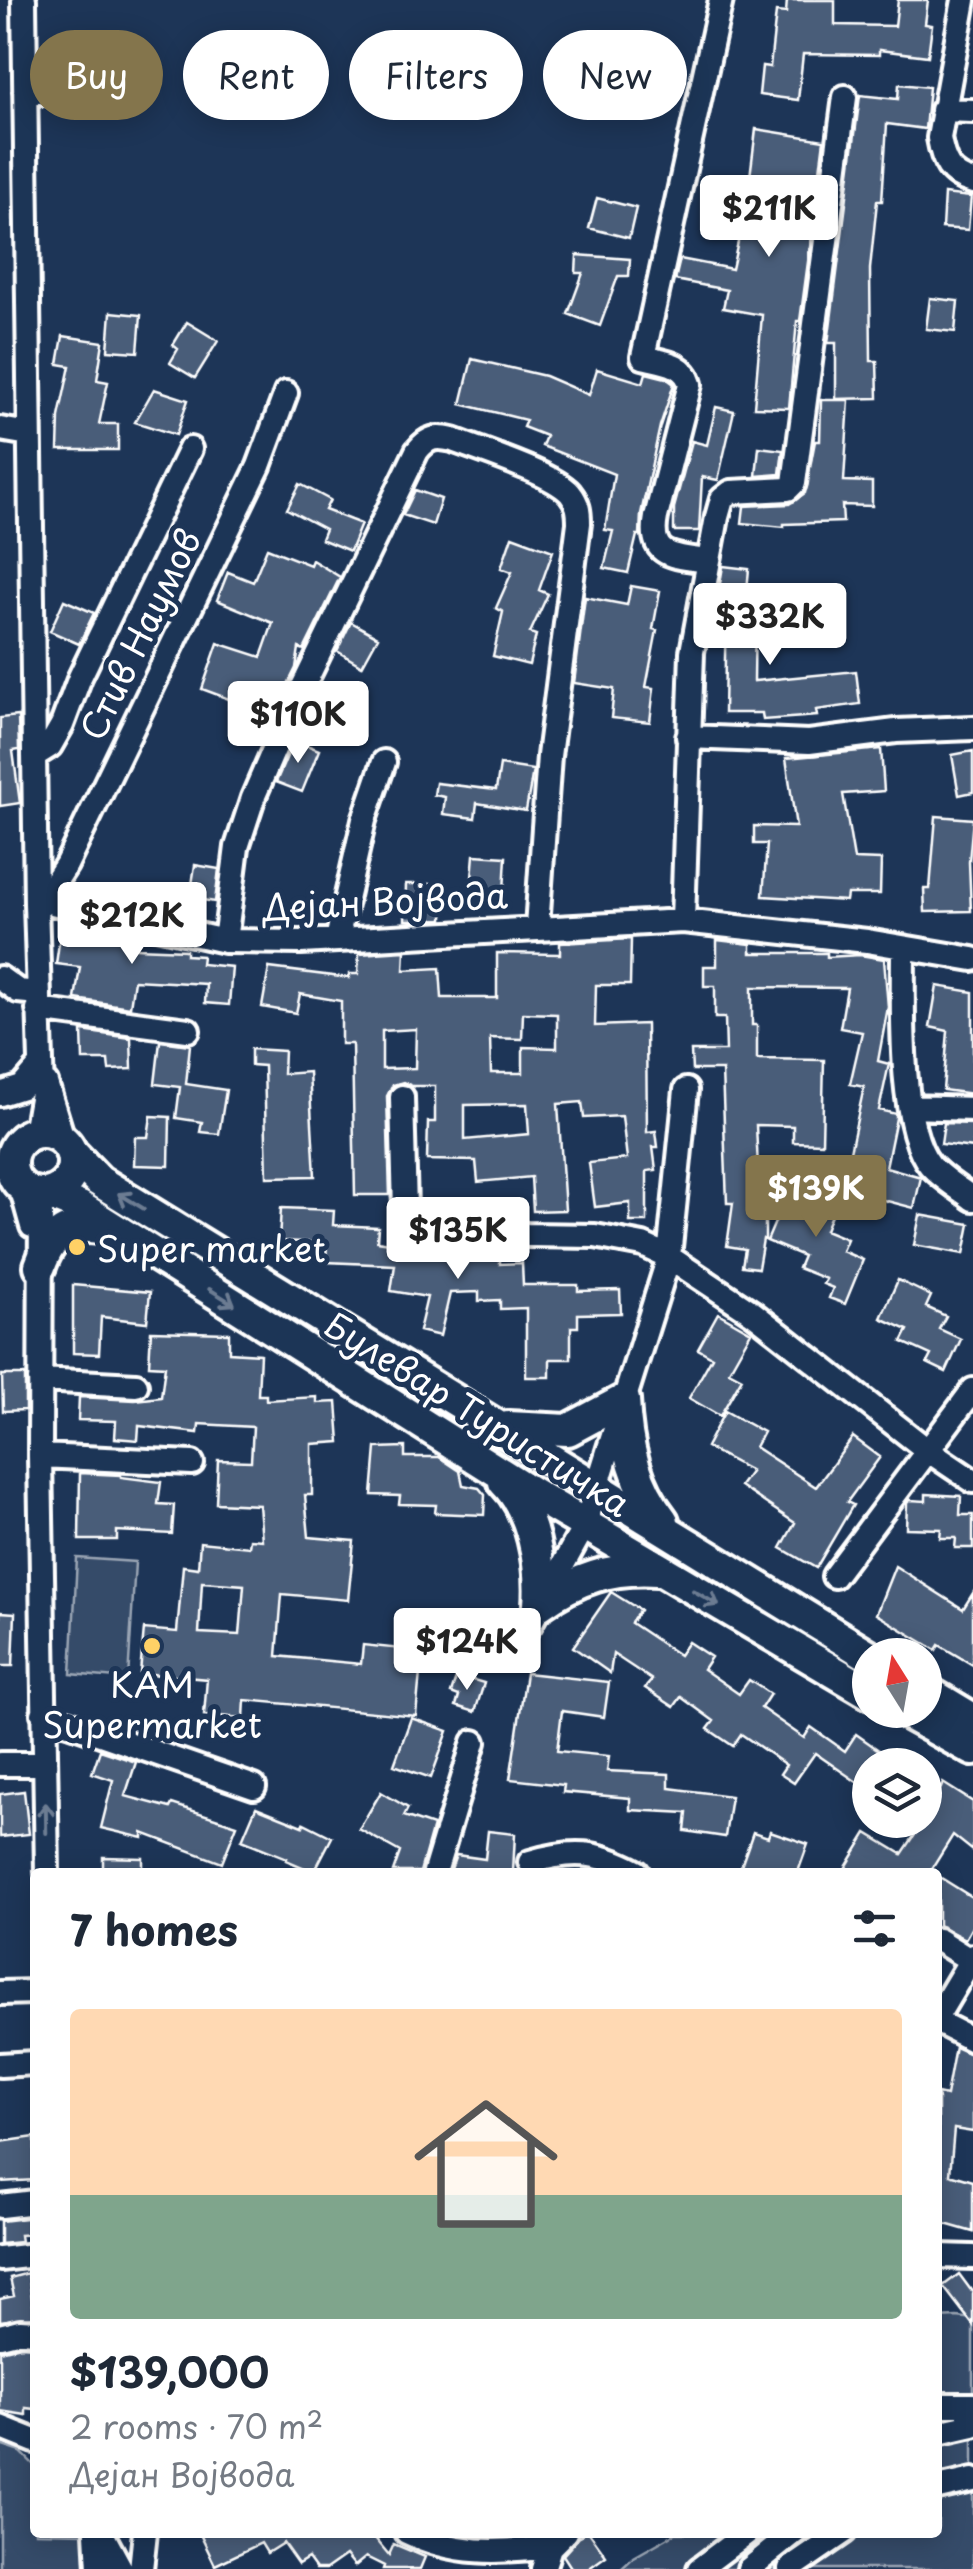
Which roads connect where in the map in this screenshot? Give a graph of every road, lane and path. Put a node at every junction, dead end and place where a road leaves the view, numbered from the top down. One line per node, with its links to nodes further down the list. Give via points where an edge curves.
1 (24, 0): 4 (street, Стив Наумов)
2 (721, 0): 14 (street, via 642,357 676,366 690,384 653,530 656,544 666,554)
3 (964, 0): 7 (street)
4 (25, 91): 5 (street); 12 (street, Стив Наумов)
5 (30, 91)
6 (845, 97): 14 (street, via 794,483 788,489 745,488 722,499)
7 (942, 110): 8 (street); 9 (street, via 943,158 952,173)
8 (973, 110)
9 (973, 182)
10 (286, 392): 19 (street, Стив Наумов, via 251,483 66,864)
11 (0, 429): 12 (street)
12 (30, 434): 17 (street, Стив Наумов)
13 (190, 448): 17 (street, via 62,725 50,746)
14 (708, 561): 16 (street, via 692,652)
15 (973, 728): 16 (street, via 809,742)
16 (688, 738): 20 (street)
17 (34, 756): 19 (street, Стив Наумов)
18 (384, 762): 22 (street)
19 (40, 902): 23 (street, Дејан Војвода); 27 (street, Стив Наумов)
20 (683, 921): 21 (street, Дејан Војвода); 24 (street, Дејан Војвода)
21 (536, 927): 22 (street, Дејан Војвода); 23 (street, via 579,506 551,480 437,436 417,451 253,798 237,848)
22 (337, 940): 23 (street, Дејан Војвода)
23 (226, 941)
24 (903, 950): 25 (street, Дејан Војвода); 33 (street)
25 (973, 959)
26 (0, 978): 27 (street)
27 (38, 1001): 28 (street); 29 (street, Стив Наумов)
28 (188, 1030)
29 (41, 1065): 31 (street, via 22,1086); 36 (street, Стив Наумов); 37 (street)
30 (686, 1090): 41 (street)
31 (0, 1094)
32 (402, 1097): 41 (street, via 405,1210 412,1220 423,1226 595,1236)
33 (910, 1107): 34 (street); 39 (street, via 930,1165)
34 (973, 1109)
35 (0, 1123): 36 (main road)
36 (32, 1134): 37 (main road, via 55,1135); 38 (main road, via 14,1150)
37 (68, 1147): 38 (main road, via 70,1176 59,1191); 47 (main road, Булевар Туристичка, one-way to 37, via 99,1181)
38 (24, 1181): 40 (main road, Булевар Туристичка); 42 (street)
39 (973, 1200)
40 (120, 1232): 42 (main road, via 82,1226 65,1231); 50 (main road, Булевар Туристичка, one-way to 50)
41 (669, 1257): 46 (street); 48 (street, via 754,1313)
42 (40, 1266): 43 (street)
43 (40, 1380): 44 (street); 49 (street)
44 (136, 1385)
45 (973, 1390): 48 (street)
46 (624, 1400): 47 (main road, via 568,1430); 53 (street); 55 (main road, via 634,1472)
47 (500, 1426): 53 (main road, Булевар Туристичка)
48 (927, 1450): 52 (street); 57 (street)
49 (40, 1456): 51 (street); 62 (street)
50 (481, 1460): 54 (main road, Булевар Туристичка); 58 (main road, via 526,1515 540,1586)
51 (192, 1463)
52 (973, 1480)
53 (598, 1488): 54 (street); 55 (main road, Булевар Туристичка)
54 (585, 1525): 56 (main road, Булевар Туристичка); 58 (street)
55 (674, 1536): 59 (main road, Булевар Туристичка)
56 (659, 1570): 58 (main road, via 598,1574 563,1588); 60 (main road, Булевар Туристичка, one-way to 60)
57 (834, 1576)
58 (534, 1616)
59 (852, 1645)
60 (852, 1683)
61 (942, 1700): 63 (main road)
62 (44, 1714): 68 (street); 69 (street)
63 (973, 1719)
64 (933, 1728): 66 (main road)
65 (474, 1742): 72 (street)
66 (973, 1750)
67 (0, 1764): 68 (street)
68 (44, 1764): 71 (street, one-way to 68)
69 (254, 1787)
70 (530, 1862): 73 (street, via 560,1853 599,1855)
71 (48, 1868)
72 (436, 1868)
73 (628, 1868)
74 (942, 1942): 75 (street)
75 (971, 1958): 78 (street)
76 (30, 1992): 77 (street)
77 (0, 1994)
78 (942, 2012)
79 (942, 2021): 80 (street)
80 (973, 2040)
81 (30, 2063): 82 (street)
82 (0, 2065)
83 (30, 2203): 84 (street)
84 (0, 2206)
85 (30, 2256): 88 (street)
86 (942, 2256): 87 (street)
87 (973, 2257)
88 (0, 2259)
89 (30, 2332): 90 (street)
90 (0, 2336)
91 (942, 2405): 92 (street)
92 (973, 2405)
93 (973, 2425): 95 (street)
94 (0, 2427): 96 (street)
95 (942, 2433)
96 (30, 2438)
97 (973, 2480): 98 (street)
98 (942, 2487)
99 (99, 2538): 107 (street)
100 (103, 2538): 108 (street)
101 (145, 2538): 109 (street)
102 (421, 2538): 106 (street, via 482,2553)
103 (740, 2538): 110 (street)
104 (788, 2538): 111 (street)
105 (835, 2538): 112 (street)
106 (553, 2549)
107 (98, 2569)
108 (121, 2569)
109 (141, 2569)
110 (699, 2569)
111 (749, 2569)
112 (790, 2569)

